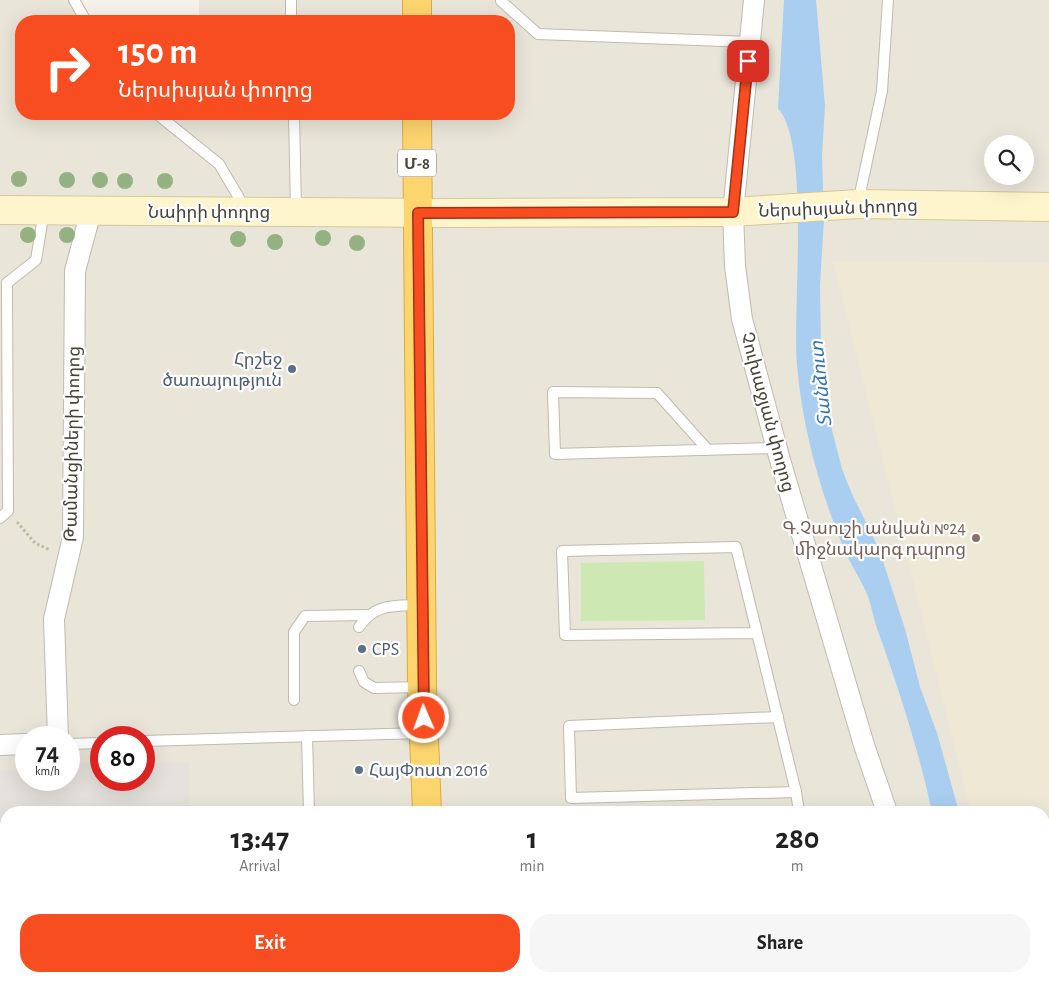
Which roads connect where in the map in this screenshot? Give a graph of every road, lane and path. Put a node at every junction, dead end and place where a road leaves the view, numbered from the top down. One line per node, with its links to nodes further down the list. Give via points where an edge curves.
1 (74, 0): 7 (lane)
2 (291, 0): 8 (lane)
3 (417, 0): 9 (highway)
4 (754, 0): 10 (street, Չուխաջյան փողոց)
5 (888, 0): 14 (lane, via 882,91)
6 (501, 1): 10 (lane, via 538,34)
7 (83, 15)
8 (291, 15)
9 (417, 15)
10 (750, 42): 21 (street, Չուխաջյան փողոց)
11 (164, 120): 19 (lane, via 219,164)
12 (294, 120): 20 (lane)
13 (417, 120): 22 (highway, Մ-8)
14 (858, 204): 15 (main road, Ներսիսյան փողոց); 21 (main road, Ներսիսյան փողոց)
15 (1049, 207)
16 (0, 210): 17 (main road, Նաիրի փողոց)
17 (44, 210): 18 (main road, Նաիրի փողոց); 23 (lane, via 36,260)
18 (91, 211): 19 (main road, Նաիրի փողոց); 27 (street, Թամանցիների փողոց, via 75,271 73,537)
19 (247, 212): 20 (main road, Նաիրի փողոց)
20 (296, 212): 22 (main road, Նաիրի փողոց)
21 (733, 212): 22 (main road, Ներսիսյան փողոց); 24 (street, Չուխաջյան փողոց, via 735,266 742,319)
22 (418, 213): 28 (highway, Մ-8)
23 (3, 281): 26 (lane)
24 (777, 448): 25 (lane); 46 (street, Չուխաջյան փողոց)
25 (708, 450): 25 (lane, via 555,454 553,392 656,393)
26 (4, 515): 27 (path, via 35,543)
27 (69, 558): 36 (street, Թամանցիների փողոց, via 54,619)
28 (422, 605): 29 (lane, via 384,607); 33 (highway, Մ-8)
29 (367, 615): 30 (lane); 34 (lane, via 305,616 294,632)
30 (359, 627)
31 (757, 633): 31 (lane, via 736,547 562,551 565,635); 35 (lane)
32 (359, 670): 33 (lane, via 364,682 374,688)
33 (422, 687): 37 (highway, Մ-8)
34 (294, 700)
35 (778, 717): 42 (lane); 42 (lane, via 569,726 571,798)
36 (58, 726)
37 (424, 733): 38 (lane); 44 (highway, Մ-8)
38 (307, 736): 39 (lane); 43 (lane)
39 (155, 741)
40 (15, 744): 41 (street)
41 (0, 745)
42 (796, 792): 45 (lane)
43 (308, 806)
44 (427, 806)
45 (798, 806)
46 (885, 806)

